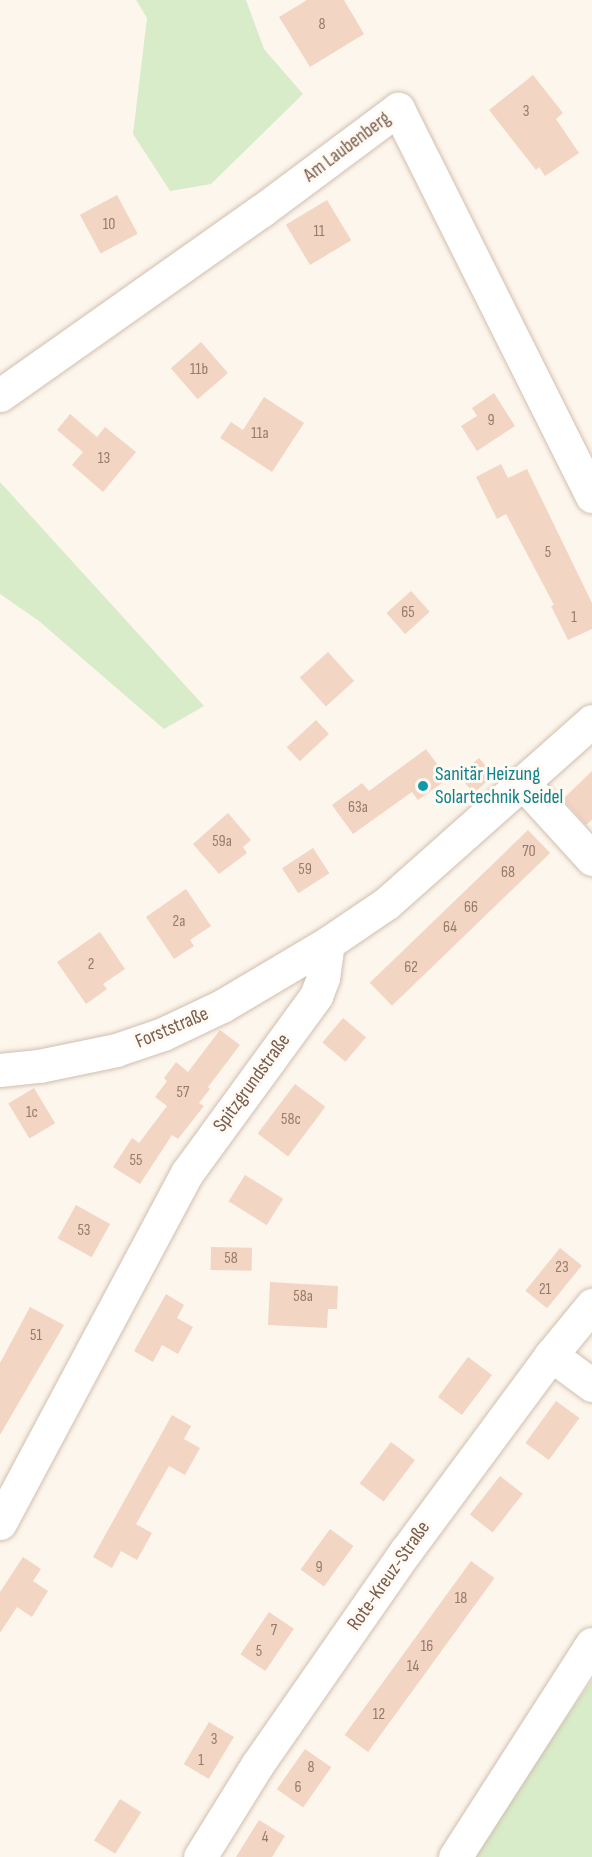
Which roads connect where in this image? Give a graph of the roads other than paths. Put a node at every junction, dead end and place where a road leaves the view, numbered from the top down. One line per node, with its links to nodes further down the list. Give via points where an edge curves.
1 (0, 394): 2 (street, Am Laubenberg, via 261,211 398,109)
2 (592, 496)
3 (592, 721): 4 (street)
4 (522, 782): 5 (street); 6 (street, via 387,903)
5 (592, 858)
6 (328, 943): 7 (street, Forststraße, via 205,1015 143,1042 65,1062); 11 (street, Spitzgrundstraße, via 316,996 187,1173)
7 (0, 1070)
8 (592, 1305): 9 (street, Rote-Kreuz-Straße)
9 (551, 1355): 10 (street); 13 (street, Rote-Kreuz-Straße, via 399,1561 257,1765)
10 (592, 1385)
11 (0, 1523)
12 (592, 1644): 14 (street)
13 (200, 1857)
14 (455, 1857)

